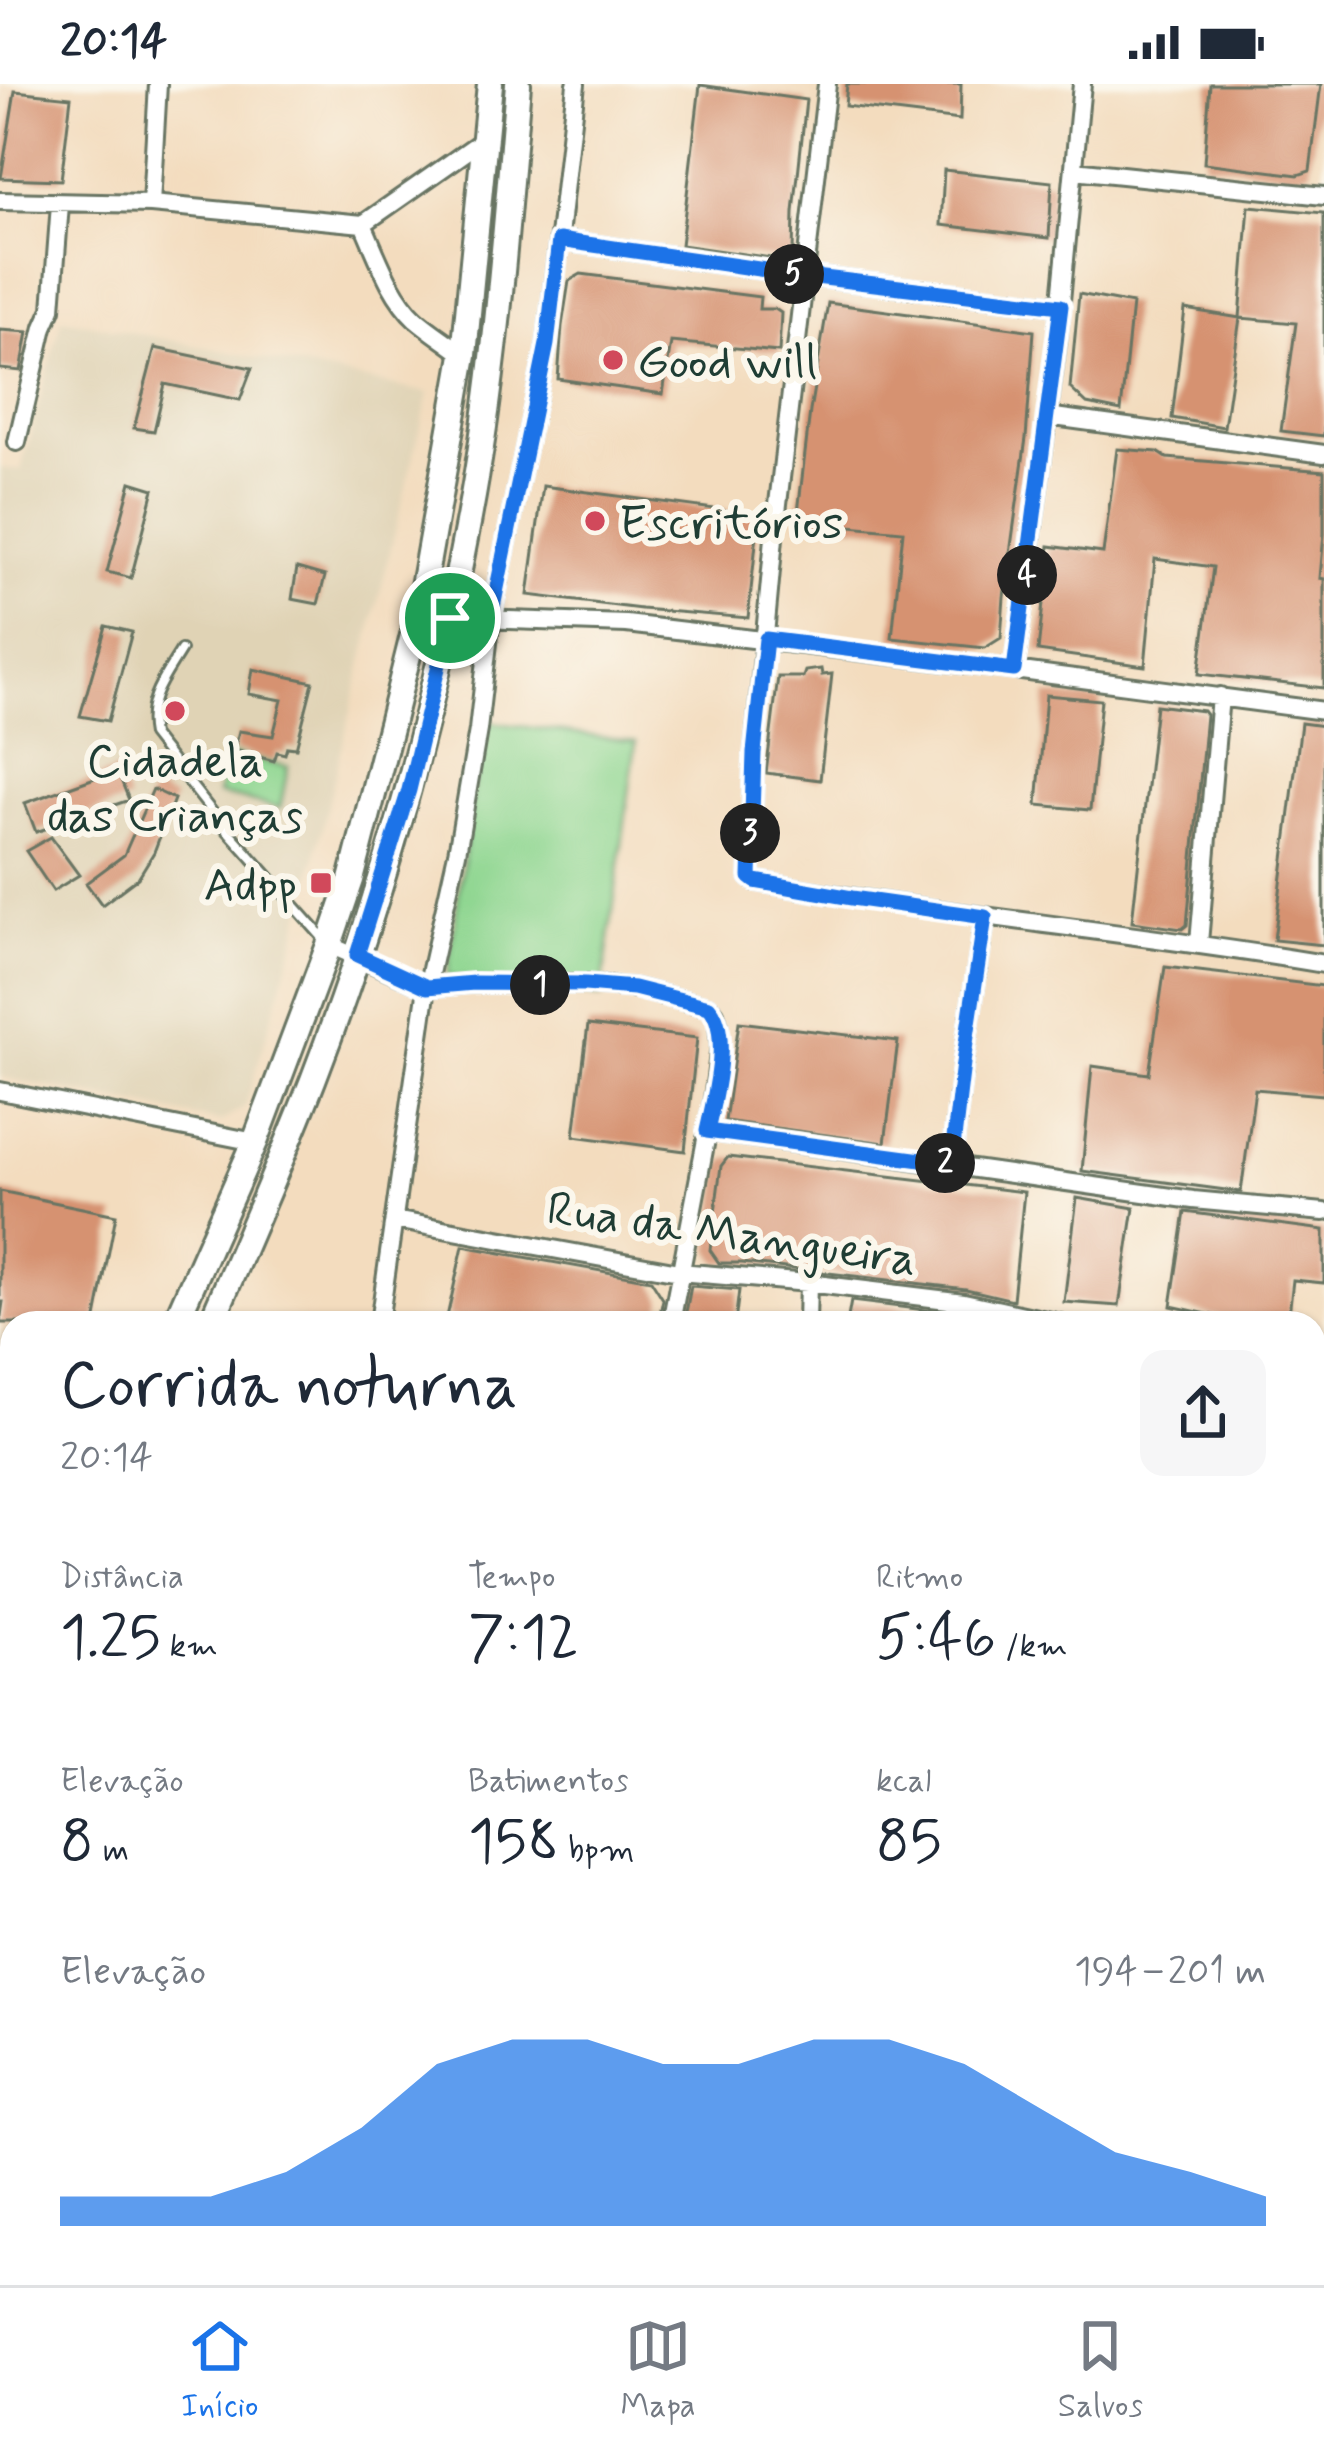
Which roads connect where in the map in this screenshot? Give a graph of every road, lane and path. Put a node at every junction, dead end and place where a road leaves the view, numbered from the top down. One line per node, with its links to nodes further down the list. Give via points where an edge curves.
1 (158, 84): 12 (street)
2 (490, 84): 7 (main road)
3 (518, 84): 22 (main road, via 492,365)
4 (576, 84): 14 (street)
5 (827, 84): 15 (street)
6 (1082, 84): 8 (street)
7 (486, 139): 13 (street); 17 (main road)
8 (1074, 170): 9 (street); 16 (street)
9 (1324, 196)
10 (0, 201): 11 (street)
11 (60, 204): 12 (street); 19 (street, via 52,309)
12 (152, 204): 13 (street)
13 (363, 224): 17 (street, via 406,307)
14 (559, 240): 15 (street); 21 (street, via 547,344)
15 (807, 276): 16 (street); 23 (street)
16 (1061, 306): 18 (street)
17 (464, 355): 30 (main road, via 418,615)
18 (1047, 416): 20 (street); 25 (street)
19 (17, 442)
20 (1324, 454)
21 (491, 617): 22 (street); 23 (street); 33 (street, via 458,853)
22 (450, 618): 31 (main road, via 409,790)
23 (766, 639): 25 (street); 28 (street, via 750,877)
24 (181, 650): 30 (lane, via 150,705 152,735)
25 (1014, 670): 26 (street)
26 (1220, 696): 27 (street); 29 (street)
27 (1324, 711)
28 (985, 917): 29 (street); 37 (street)
29 (1199, 943): 32 (street)
30 (329, 945): 31 (street); 36 (main road)
31 (357, 955): 33 (street); 44 (main road)
32 (1324, 964)
33 (427, 987): 35 (street, via 585,984 709,1007 721,1034); 39 (street)
34 (0, 1091): 36 (street)
35 (707, 1131): 37 (street); 40 (street)
36 (255, 1142): 43 (main road)
37 (951, 1164): 38 (street)
38 (1324, 1212)
39 (394, 1220): 40 (street, Rua da Mangueira); 45 (street)
40 (679, 1272): 41 (street, Rua da Mangueira); 46 (street)
41 (808, 1283): 42 (street, Rua da Mangueira); 47 (street)
42 (964, 1302): 48 (street); 49 (street, Rua da Mangueira)
43 (181, 1311)
44 (216, 1311)
45 (382, 1311)
46 (672, 1311)
47 (807, 1311)
48 (963, 1311)
49 (1005, 1311)

